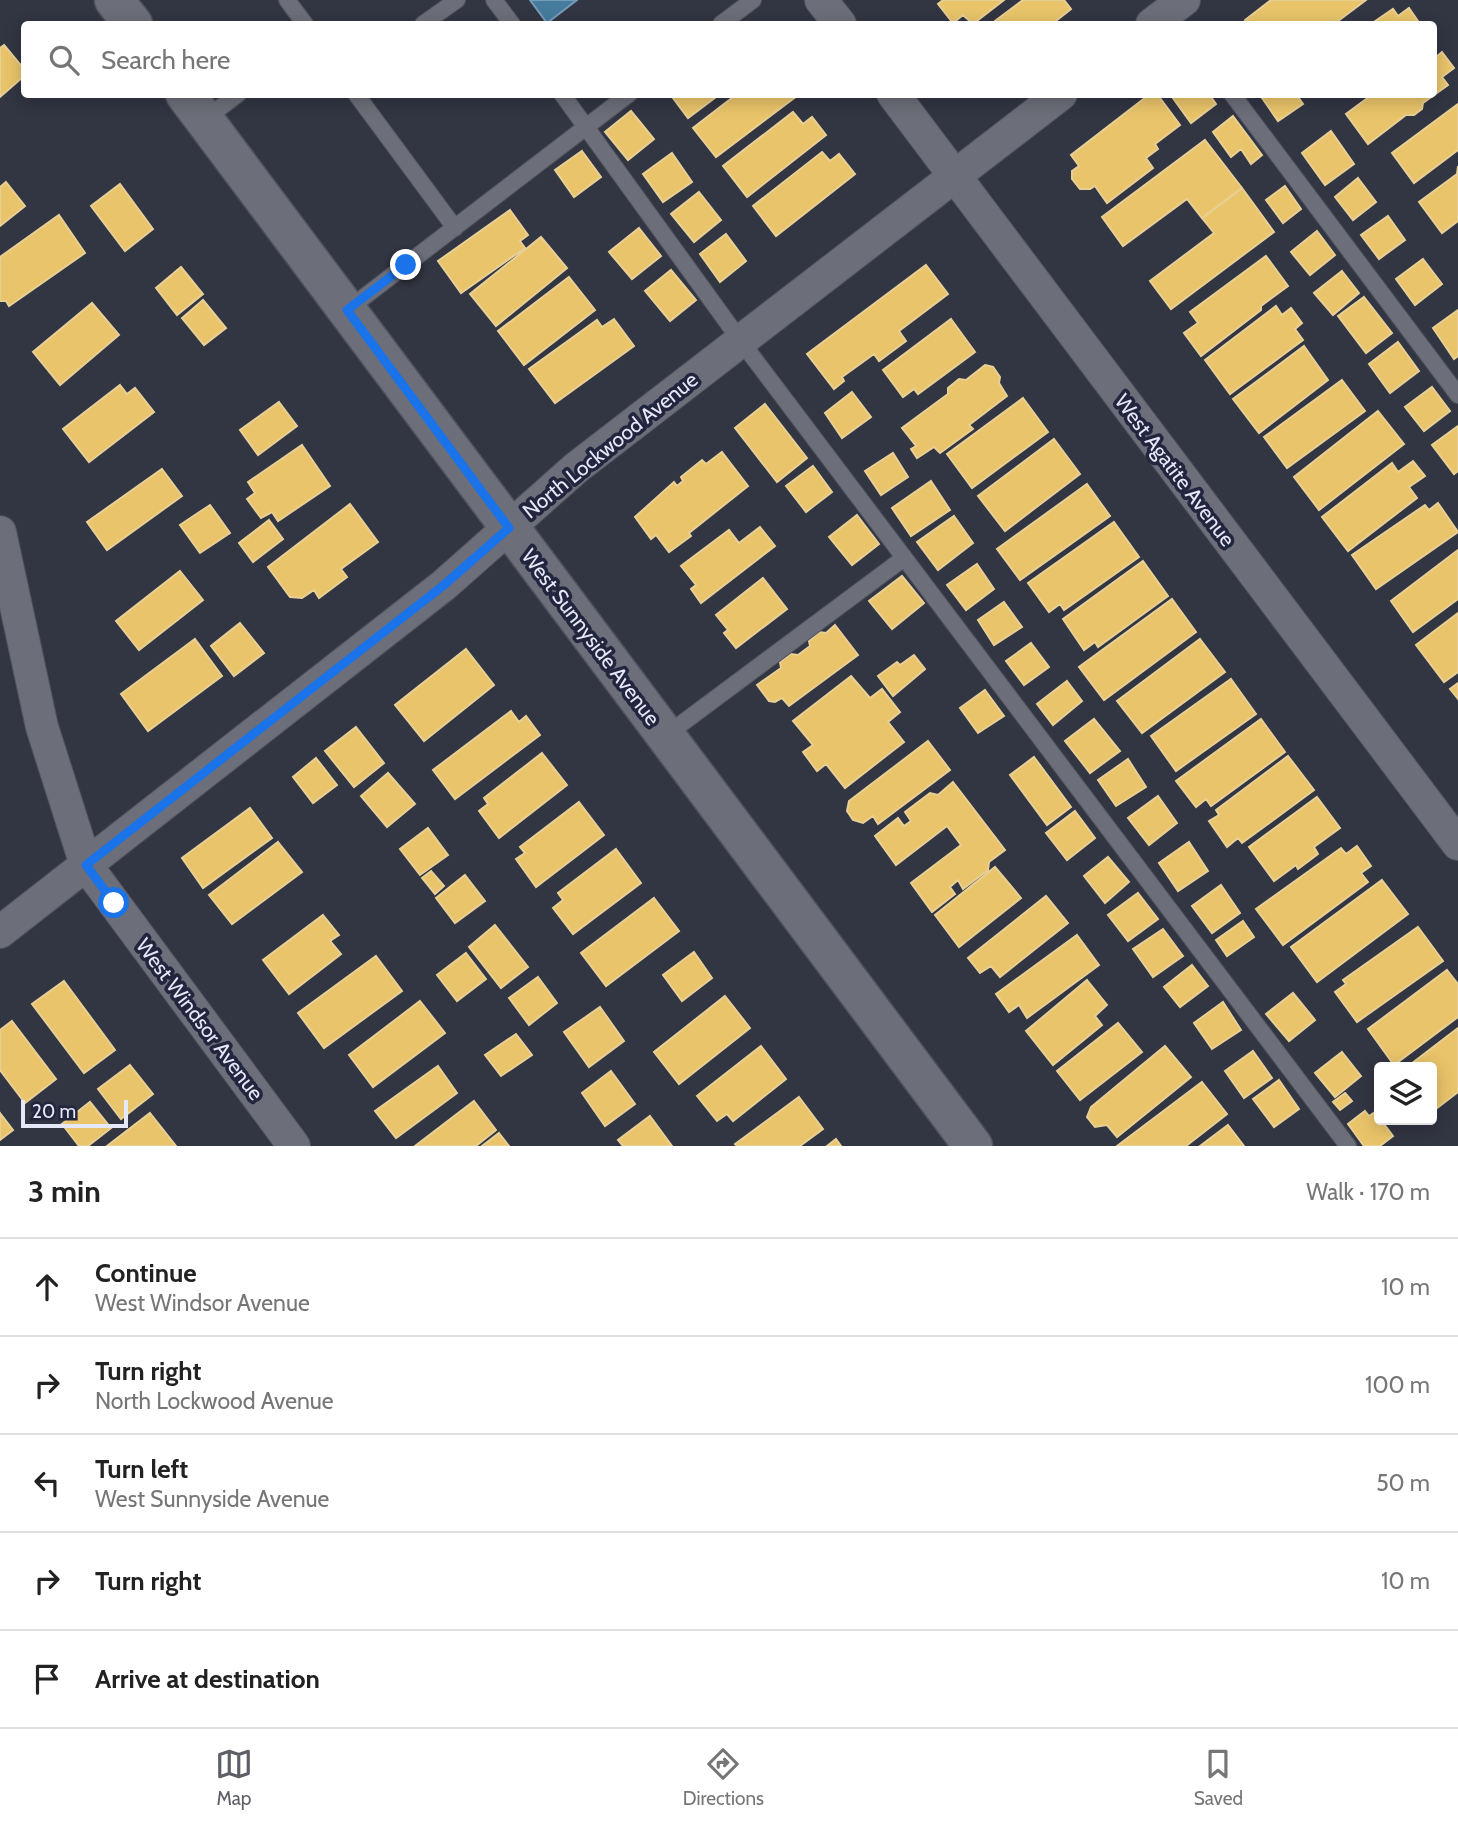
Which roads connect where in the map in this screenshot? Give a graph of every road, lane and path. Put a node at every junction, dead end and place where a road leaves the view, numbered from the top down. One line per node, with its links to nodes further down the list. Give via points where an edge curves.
1 (287, 0): 6 (lane)
2 (457, 0): 7 (lane)
3 (494, 0): 8 (lane)
4 (752, 0): 9 (lane)
5 (821, 0): 10 (street)
6 (303, 21)
7 (427, 21)
8 (510, 21)
9 (725, 21)
10 (838, 21)
11 (224, 98): 18 (lane)
12 (359, 98): 21 (lane)
13 (565, 98): 19 (lane)
14 (624, 98): 19 (lane)
15 (896, 98): 20 (street, West Agatite Avenue)
16 (1055, 98): 20 (street, North Lockwood Avenue)
17 (1234, 98): 24 (lane)
18 (194, 107): 22 (street, West Sunnyside Avenue)
19 (586, 128): 21 (lane); 23 (lane)
20 (954, 176): 23 (street, North Lockwood Avenue); 29 (street, West Agatite Avenue)
21 (455, 228): 22 (lane)
22 (347, 310): 25 (street, West Sunnyside Avenue)
23 (740, 340): 25 (street, North Lockwood Avenue, via 576,468); 27 (lane)
24 (1458, 395)
25 (509, 528): 28 (street, West Sunnyside Avenue); 30 (street, North Lockwood Avenue, via 444,585)
26 (0, 532): 30 (street, West Windsor Avenue, via 43,727)
27 (904, 558): 28 (lane); 34 (lane)
28 (665, 736): 33 (street, West Sunnyside Avenue)
29 (1458, 845)
30 (86, 865): 31 (street, North Lockwood Avenue); 32 (street, West Windsor Avenue)
31 (0, 932)
32 (295, 1146)
33 (973, 1146)
34 (1348, 1146)

